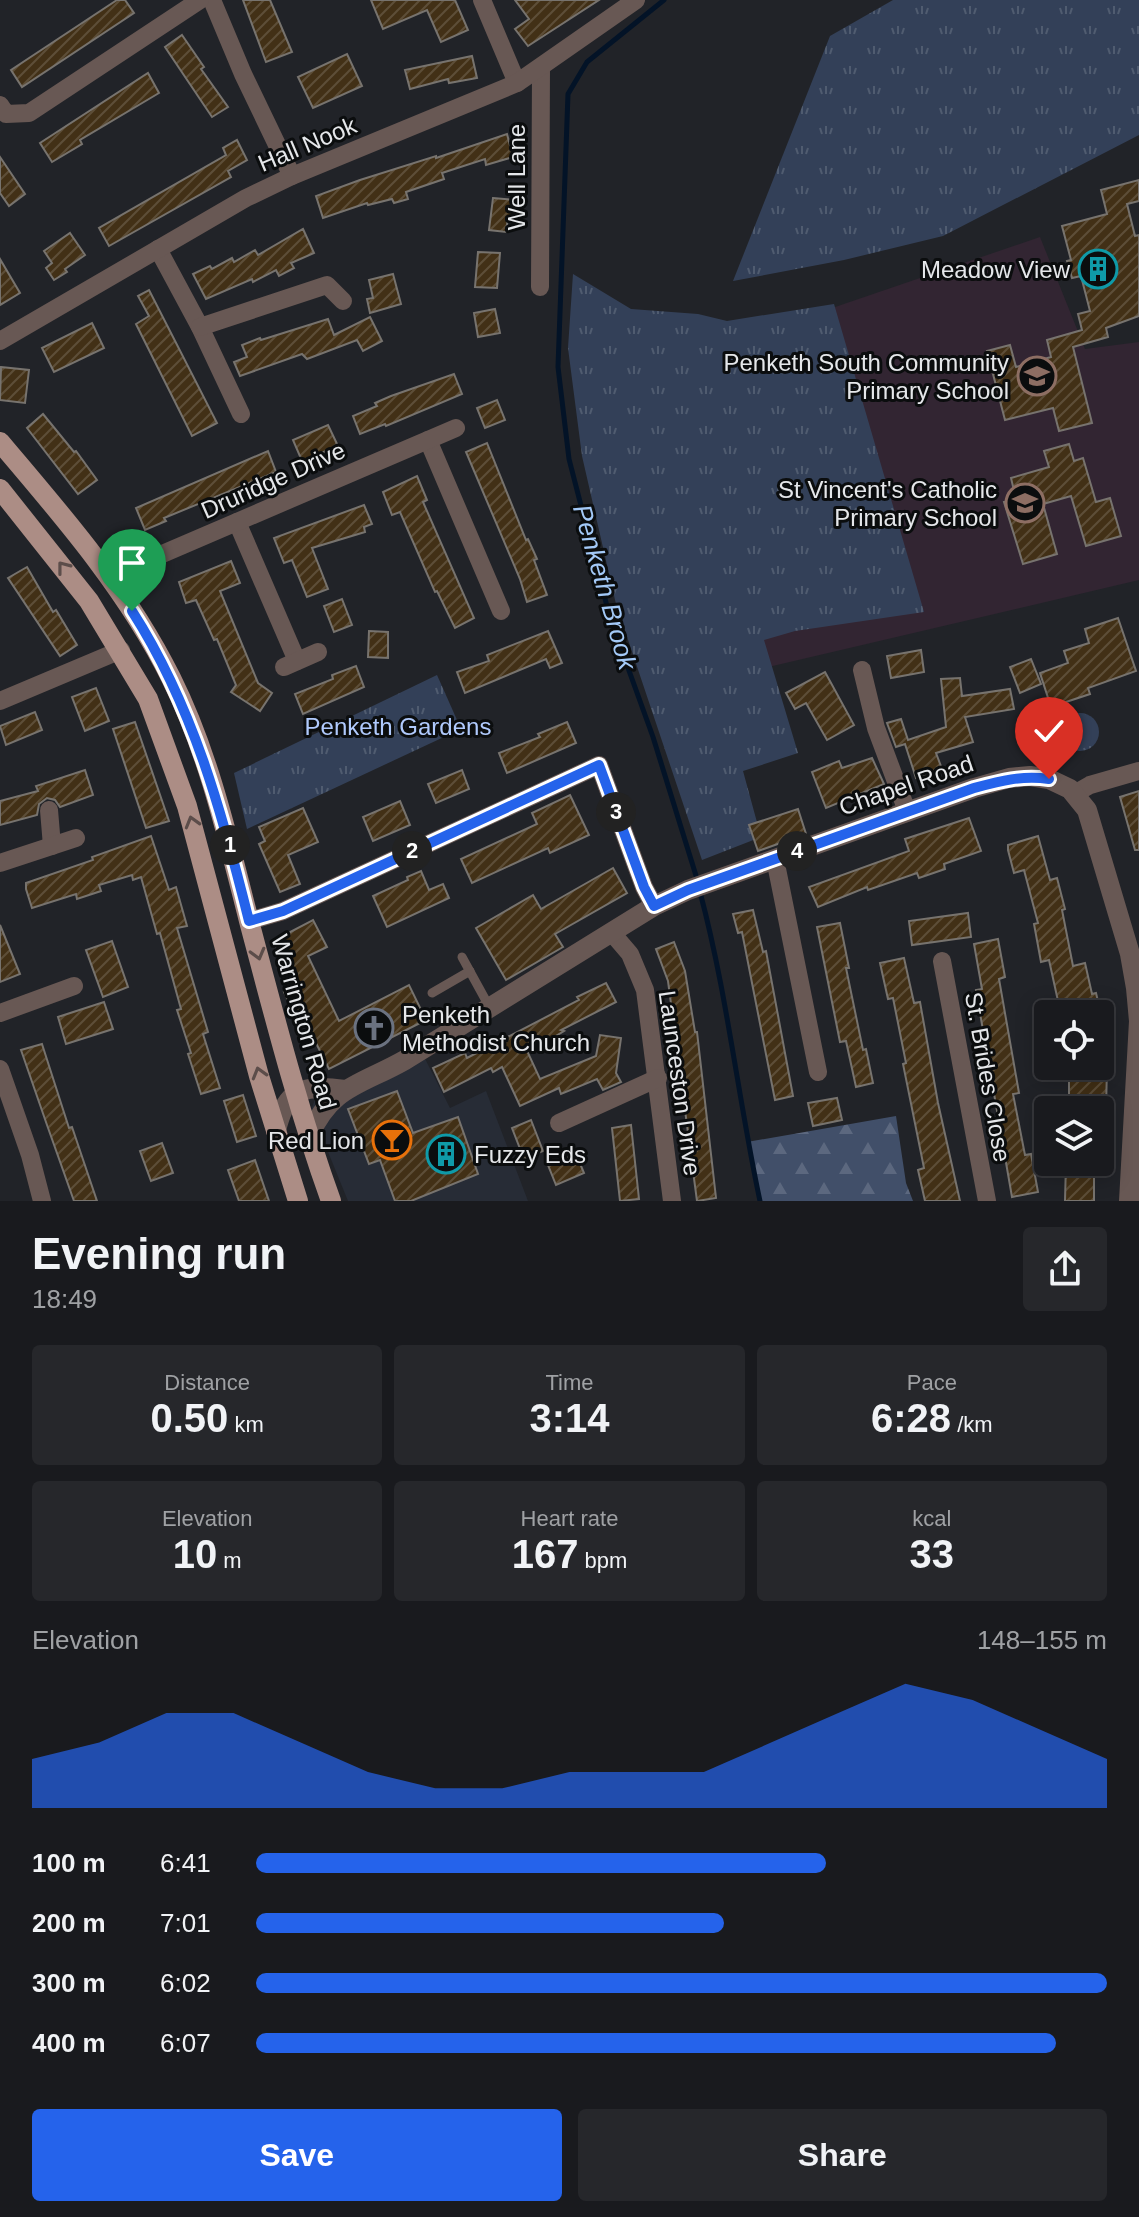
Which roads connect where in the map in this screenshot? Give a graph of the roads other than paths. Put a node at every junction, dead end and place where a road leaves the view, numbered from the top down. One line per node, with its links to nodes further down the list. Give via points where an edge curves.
1 (200, 0): 7 (street, via 29,113 6,114)
2 (212, 0): 8 (street)
3 (482, 0): 6 (street)
4 (632, 1): 5 (street, Hall Nook)
5 (541, 68): 6 (street, Hall Nook); 10 (street, Well Lane)
6 (517, 83): 8 (street, Hall Nook)
7 (0, 105)
8 (292, 176): 9 (street, Hall Nook)
9 (158, 249): 12 (street); 13 (street, Hall Nook)
10 (540, 287)
11 (343, 301): 12 (street, via 327,285)
12 (200, 327): 14 (street)
13 (0, 341)
14 (241, 414)
15 (456, 428): 16 (street, Druridge Drive)
16 (428, 440): 19 (street, Druridge Drive); 21 (street)
17 (0, 442): 20 (main road, Warrington Road)
18 (0, 489): 22 (main road, one-way to 18, via 64,567)
19 (237, 522): 20 (street, Druridge Drive, via 146,561); 23 (street, via 291,664)
20 (112, 582): 35 (main road, Warrington Road, via 171,678 196,737)
21 (501, 611)
22 (121, 650): 25 (street); 51 (main road, one-way to 22, via 187,806 148,699)
23 (318, 652)
24 (862, 670): 29 (street, via 876,728)
25 (0, 701)
26 (1139, 771): 27 (street)
27 (1076, 793): 29 (street, Chapel Road, via 1049,779 1009,778); 44 (street, via 1087,810 1130,954)
28 (49, 810): 31 (street)
29 (907, 811): 32 (street, Chapel Road)
30 (76, 838): 31 (street)
31 (52, 846): 33 (street)
32 (775, 859): 34 (street, Chapel Road); 46 (street)
33 (0, 863)
34 (654, 906): 35 (street, via 599,765 283,911); 36 (street, Chapel Road)
35 (249, 921): 49 (main road, Warrington Road, one-way to 49)
36 (612, 933): 42 (street, Chapel Road); 47 (street, Launceston Drive, via 630,954 645,990)
37 (462, 957): 39 (lane)
38 (942, 961): 57 (street, St. Brides Close)
39 (470, 971): 41 (lane); 42 (lane)
40 (74, 986): 43 (street)
41 (432, 993)
42 (490, 1008): 48 (street, Chapel Road)
43 (0, 1013)
44 (1139, 1021): 58 (street)
45 (0, 1069): 53 (street)
46 (818, 1072)
47 (658, 1078): 50 (street); 56 (street, Launceston Drive)
48 (345, 1090): 49 (street, Chapel Road); 52 (street, Chapel Road, via 325,1105)
49 (297, 1092): 51 (street, via 280,1112); 52 (main road, Warrington Road)
50 (559, 1123)
51 (276, 1131): 54 (main road)
52 (309, 1136): 55 (main road, Warrington Road)
53 (42, 1201)
54 (296, 1201)
55 (331, 1201)
56 (672, 1201)
57 (987, 1201)
58 (1129, 1201)

